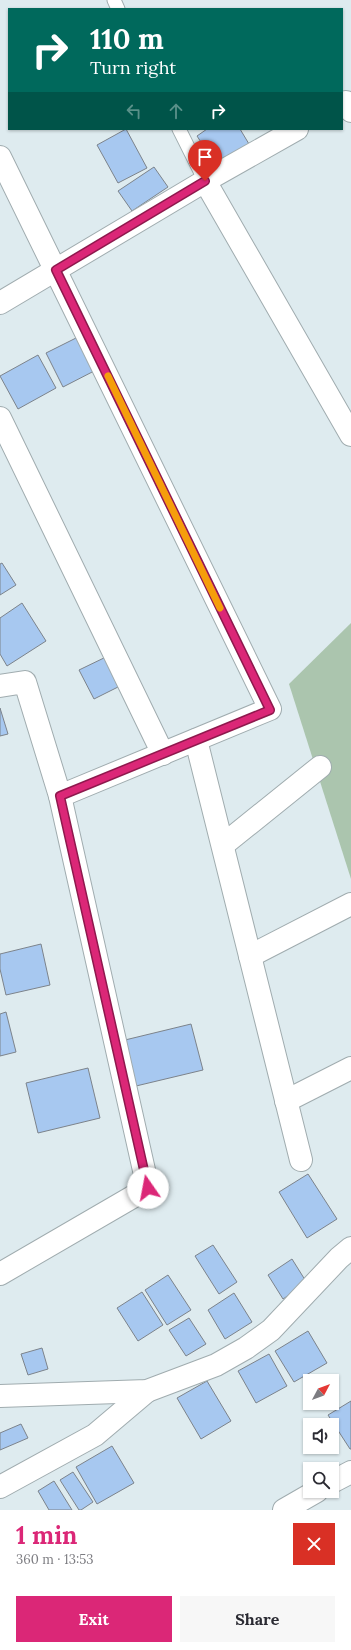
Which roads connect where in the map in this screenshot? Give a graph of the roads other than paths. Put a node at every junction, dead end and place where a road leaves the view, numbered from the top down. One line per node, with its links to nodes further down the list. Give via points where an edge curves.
1 (180, 130): 4 (lane)
2 (295, 130): 4 (street)
3 (0, 157): 5 (street)
4 (205, 181): 5 (street); 8 (street)
5 (56, 270): 6 (street); 10 (street, via 270,710)
6 (0, 303)
7 (0, 418): 11 (street)
8 (351, 435)
9 (0, 686): 13 (street, via 25,682)
10 (196, 740): 11 (street); 14 (street)
11 (163, 754): 13 (street)
12 (320, 767): 14 (street)
13 (60, 796): 21 (street, via 148,1188)
14 (222, 844): 16 (street)
15 (351, 904): 16 (street)
16 (250, 956): 18 (street)
17 (351, 1068): 18 (street)
18 (286, 1101): 19 (street)
19 (301, 1160)
20 (351, 1248): 22 (street, via 271,1330 246,1348 216,1365)
21 (0, 1274)
22 (147, 1391): 23 (street); 26 (street, via 95,1435)
23 (0, 1396)
24 (351, 1472): 25 (street)
25 (339, 1478)
26 (0, 1487)
27 (305, 1498): 28 (street)
28 (284, 1510)

